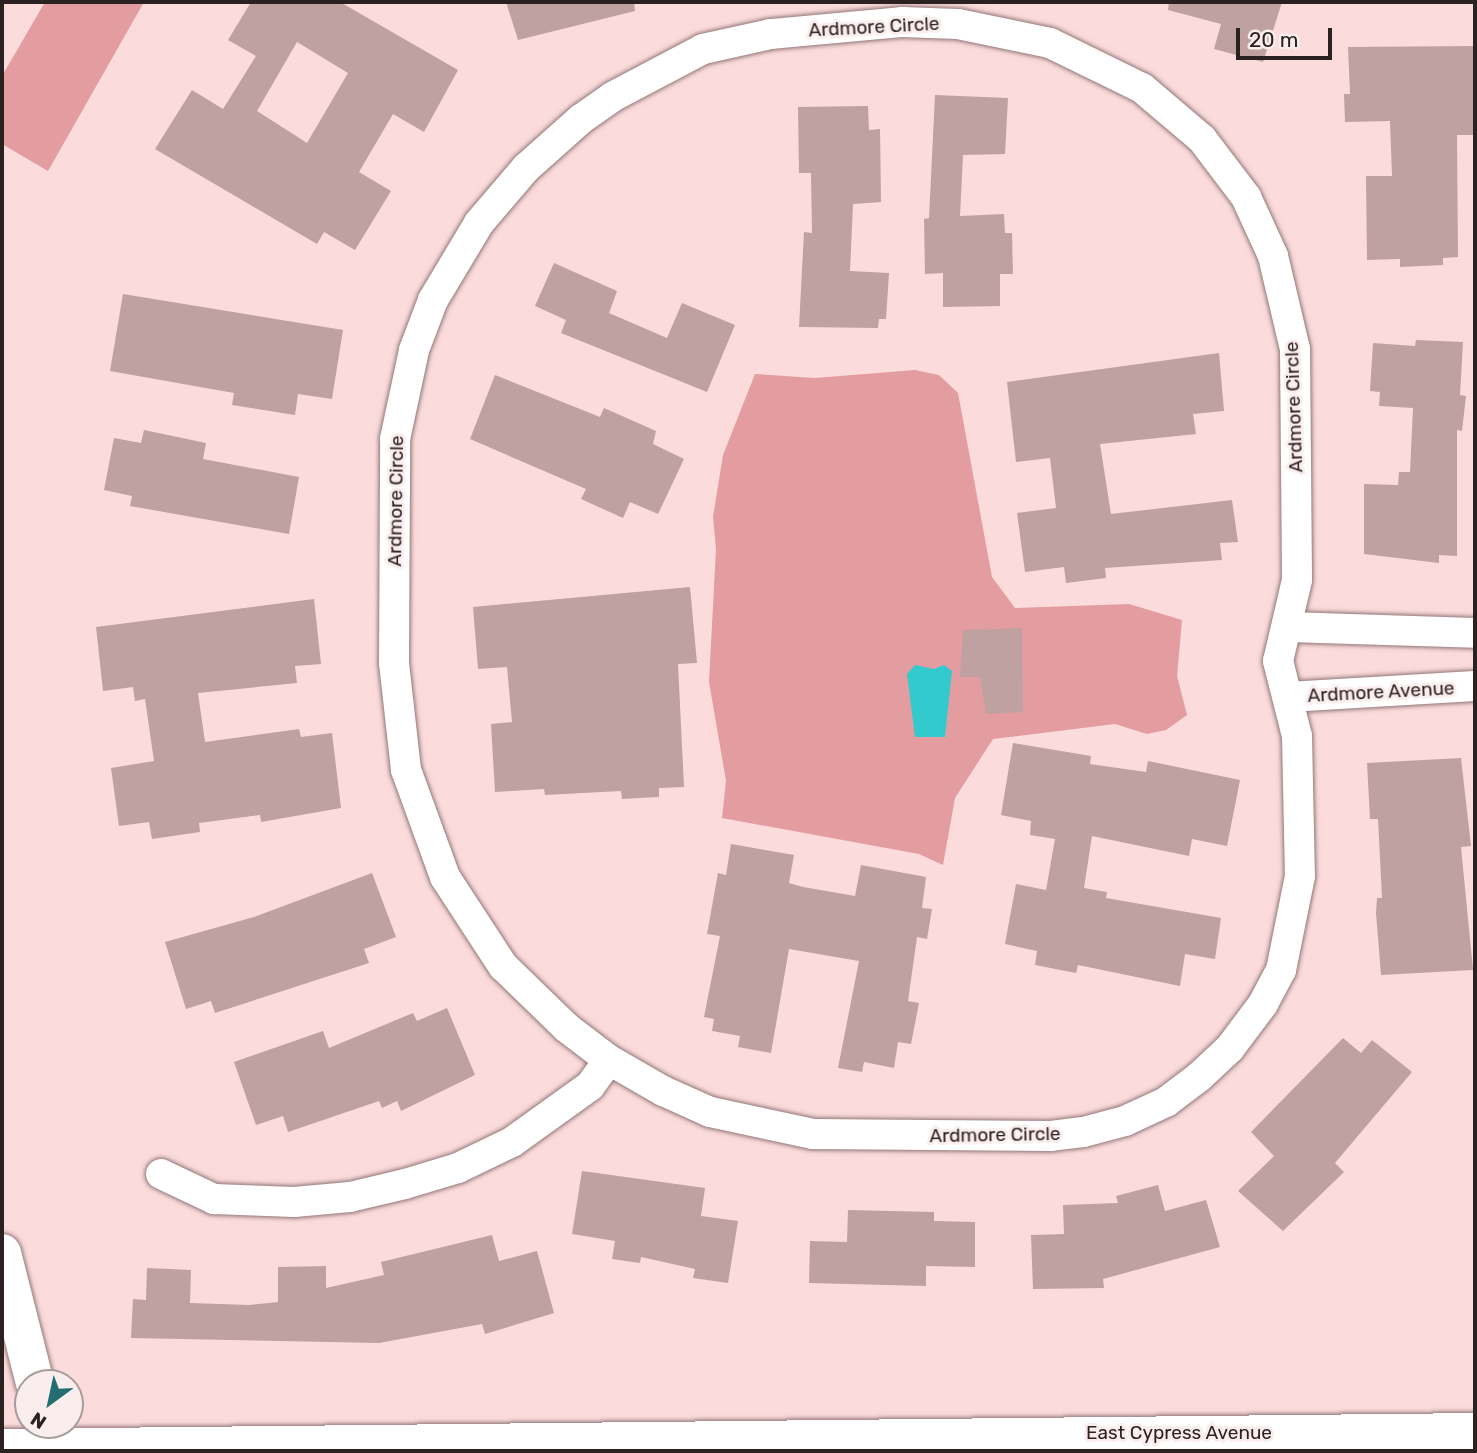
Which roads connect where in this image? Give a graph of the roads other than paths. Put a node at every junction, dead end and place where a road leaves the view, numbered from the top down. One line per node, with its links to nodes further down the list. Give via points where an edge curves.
1 (1287, 627): 2 (street); 4 (street, Ardmore Circle, via 1278,661); 5 (street, Ardmore Circle, via 1297,580 1295,349 1273,256 1246,197 1202,139 1142,88 1050,43 958,24 902,22 771,34 703,49 612,97 526,168 479,223 428,313 414,350 395,439 394,663 406,770 445,877 503,966 538,1005)
2 (1475, 633)
3 (1475, 686): 4 (street, Ardmore Avenue)
4 (1288, 697): 5 (street, Ardmore Circle, via 1297,736 1300,876 1281,970 1263,1004 1230,1048 1166,1102 1125,1121 1051,1136 813,1134 710,1112)
5 (609, 1060): 6 (street, via 590,1086 512,1142 458,1168 394,1187 294,1202 214,1199)
6 (160, 1174)
7 (2, 1253): 8 (main road)
8 (31, 1369)
9 (1475, 1432): 12 (main road, East Cypress Avenue)
10 (84, 1437): 13 (main road, East Cypress Avenue)
11 (35, 1439): 14 (main road, East Cypress Avenue)
12 (1162, 1442): 13 (main road, East Cypress Avenue)
13 (471, 1447)
14 (2, 1448)

